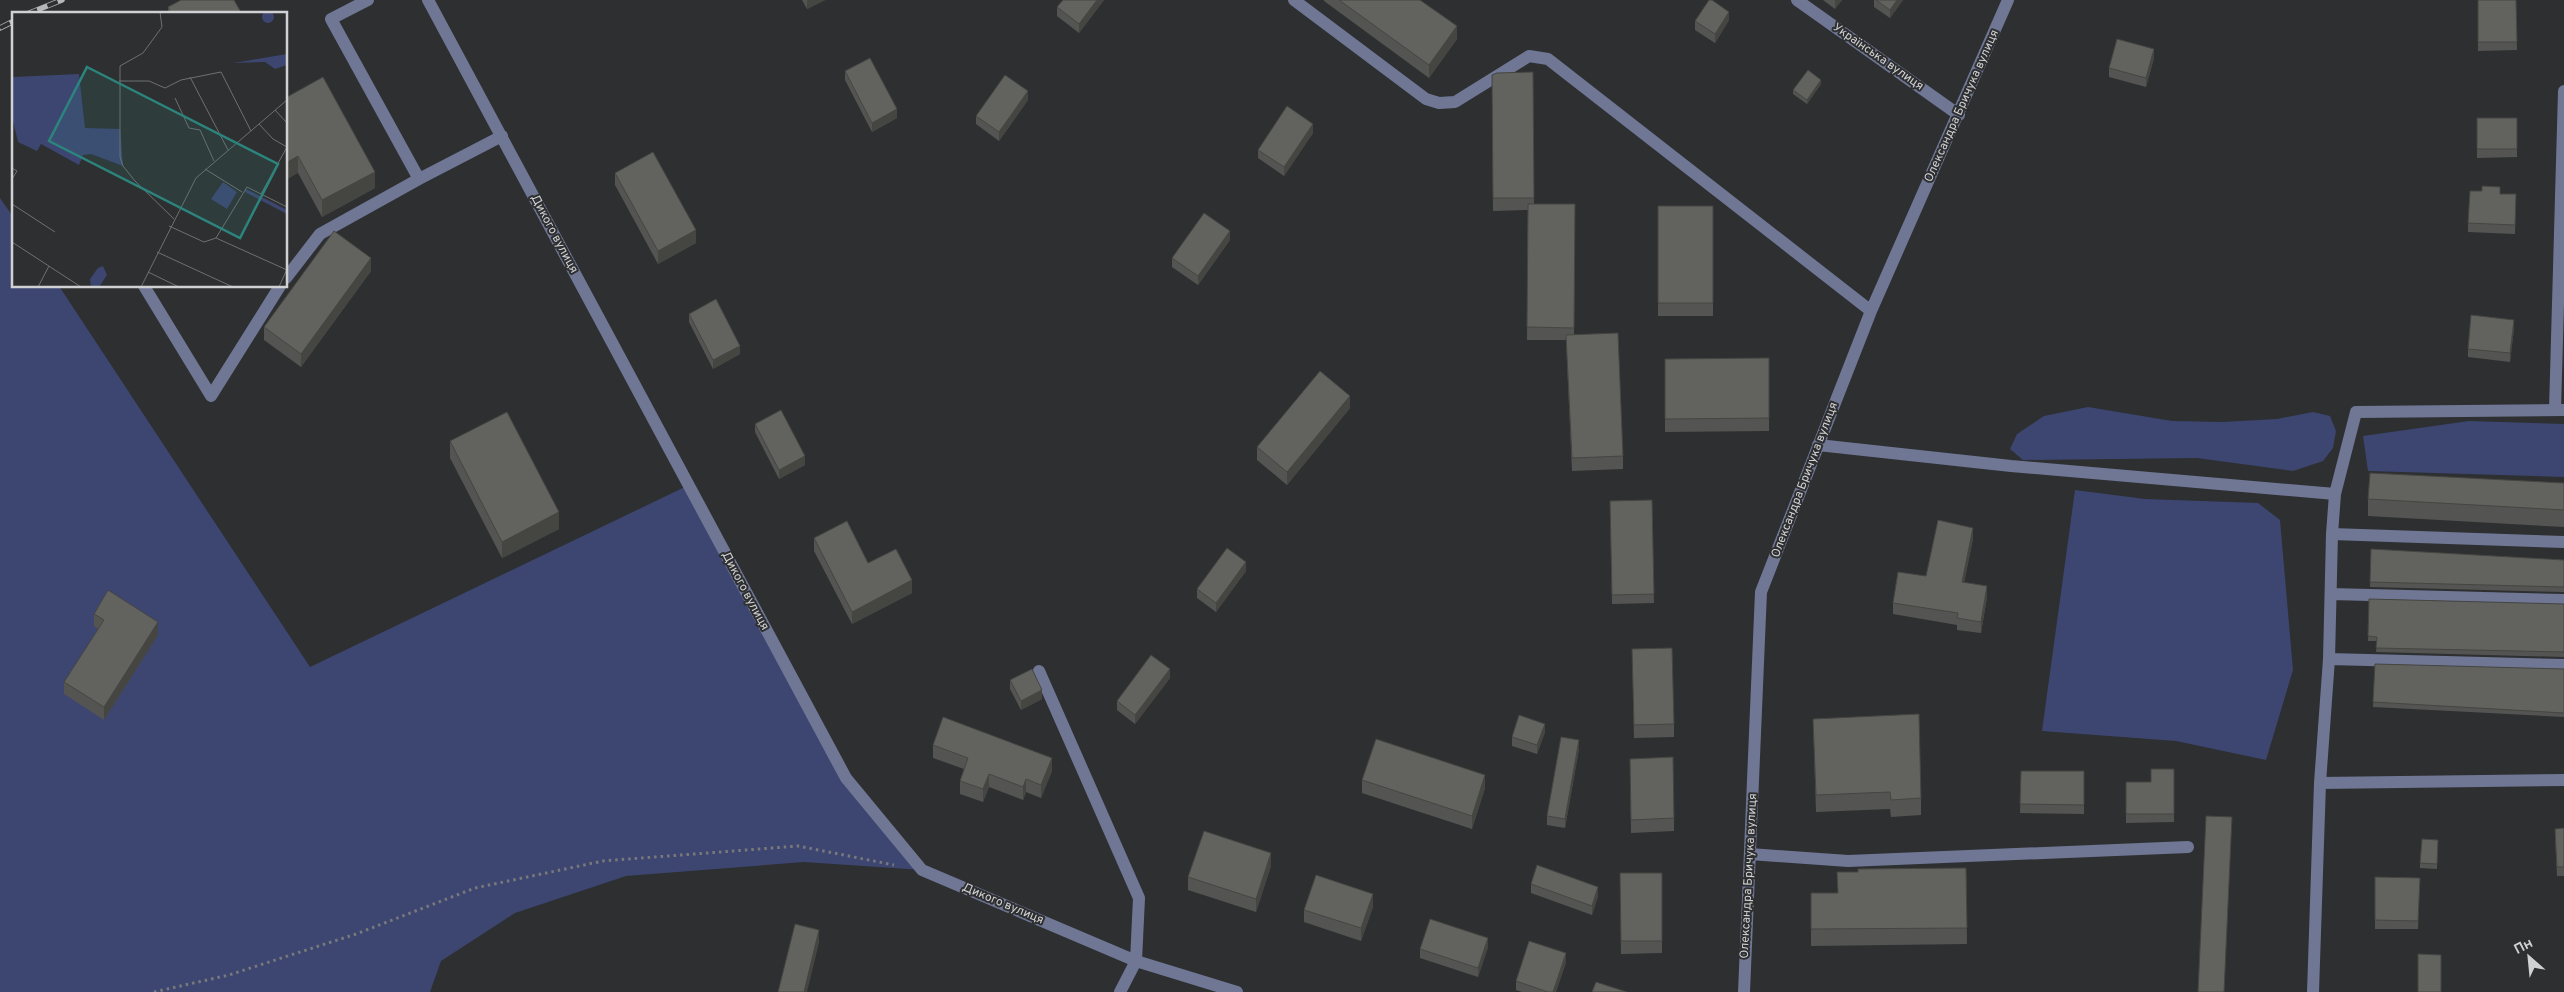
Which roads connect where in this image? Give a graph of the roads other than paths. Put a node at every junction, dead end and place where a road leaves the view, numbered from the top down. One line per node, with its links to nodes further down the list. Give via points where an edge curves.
1 (368, 0): 9 (street, via 331,19)
2 (428, 0): 8 (street, Дикого вулиця)
3 (1294, 0): 13 (street, via 1426,99 1439,103 1455,102 1529,56 1548,59)
4 (1797, 0): 7 (street, Українська вулиця)
5 (2008, 0): 7 (street, Олександра Бричука вулиця)
6 (2564, 91): 14 (street)
7 (1959, 114): 13 (street, Олександра Бричука вулиця)
8 (502, 136): 9 (street); 28 (street, Дикого вулиця, via 846,778 922,870)
9 (419, 179): 10 (street, via 320,234)
10 (288, 275)
11 (145, 288): 12 (street, via 212,396)
12 (274, 289)
13 (1872, 311): 15 (street, Олександра Бричука вулиця)
14 (2560, 410): 16 (street, via 2356,412)
15 (1818, 445): 16 (street, via 2012,466); 27 (street, Олександра Бричука вулиця, via 1761,592)
16 (2335, 494): 17 (street)
17 (2332, 534): 18 (street); 19 (street)
18 (2564, 542)
19 (2331, 594): 20 (street); 21 (street)
20 (2564, 600)
21 (2329, 659): 22 (street); 25 (street)
22 (2564, 665)
23 (1039, 671): 28 (street, via 1139,898)
24 (2564, 780): 25 (street)
25 (2320, 783): 32 (street)
26 (2188, 847): 27 (street, via 1848,861)
27 (1750, 854): 31 (street, Олександра Бричука вулиця)
28 (1136, 961): 29 (street); 30 (street, Дикого вулиця)
29 (1120, 992)
30 (1237, 992)
31 (1744, 992)
32 (2313, 992)

